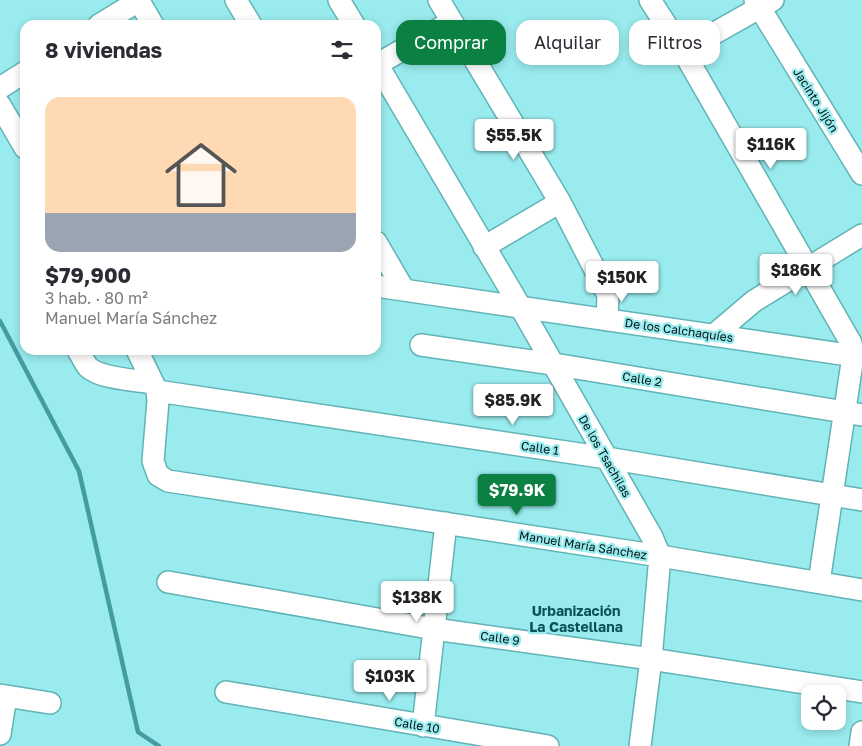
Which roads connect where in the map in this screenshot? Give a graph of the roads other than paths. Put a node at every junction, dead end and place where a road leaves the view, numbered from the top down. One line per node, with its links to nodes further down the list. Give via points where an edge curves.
1 (140, 0): 7 (street); 8 (street)
2 (236, 0): 9 (street)
3 (339, 0): 10 (street)
4 (439, 0): 11 (street)
5 (650, 0): 12 (street)
6 (763, 3): 13 (street); 23 (street, Jacinto Jijón)
7 (107, 20)
8 (150, 20)
9 (248, 20)
10 (351, 20)
11 (450, 20)
12 (663, 20)
13 (720, 29)
14 (396, 53): 15 (street)
15 (381, 62)
16 (477, 65): 24 (street)
17 (691, 65): 28 (street)
18 (381, 71): 26 (street, De los Tsachilas)
19 (20, 75): 20 (street)
20 (0, 88)
21 (0, 105): 22 (street)
22 (20, 139)
23 (862, 174)
24 (560, 202): 26 (street); 32 (street, via 608,295)
25 (862, 235): 28 (street)
26 (484, 247): 31 (street, De los Tsachilas)
27 (381, 251): 30 (street)
28 (807, 269): 33 (street, via 754,301); 37 (street)
29 (381, 287): 30 (street, De los Calchaquíes)
30 (404, 290): 31 (street, De los Calchaquíes)
31 (521, 308): 32 (street, De los Calchaquíes); 38 (street, De los Tsachilas)
32 (607, 320): 33 (street, De los Calchaquíes)
33 (714, 335): 37 (street, De los Calchaquíes)
34 (421, 345): 38 (street, Calle 2)
35 (81, 355): 39 (street, Calle 1, via 87,366 103,375)
36 (140, 355): 39 (street)
37 (857, 356): 40 (street)
38 (553, 364): 40 (street, Calle 2); 41 (street, De los Tsachilas)
39 (155, 387): 41 (street, Calle 1); 44 (street, Manuel María Sánchez, via 158,401 153,461 158,474 168,481)
40 (853, 413): 42 (street)
41 (607, 458): 42 (street, Calle 1); 45 (street, De los Tsachilas)
42 (832, 496): 43 (street, Calle 1); 47 (street)
43 (862, 500)
44 (446, 523): 45 (street, Manuel María Sánchez); 49 (street)
45 (660, 556): 47 (street, Manuel María Sánchez); 50 (street, De los Tsachilas)
46 (168, 582): 49 (street, Calle 9)
47 (819, 582): 48 (street, Manuel María Sánchez)
48 (862, 590)
49 (434, 630): 50 (street, Calle 9); 55 (street)
50 (651, 659): 52 (street, Calle 9); 60 (street, De los Tsachilas)
51 (226, 692): 55 (street, Calle 10)
52 (862, 692)
53 (3, 695): 54 (street); 57 (street)
54 (50, 703)
55 (423, 726): 58 (street, Calle 10)
56 (862, 732): 61 (street)
57 (0, 734)
58 (497, 742): 59 (street, Calle 10)
59 (548, 746)
60 (640, 746)
61 (860, 746)

